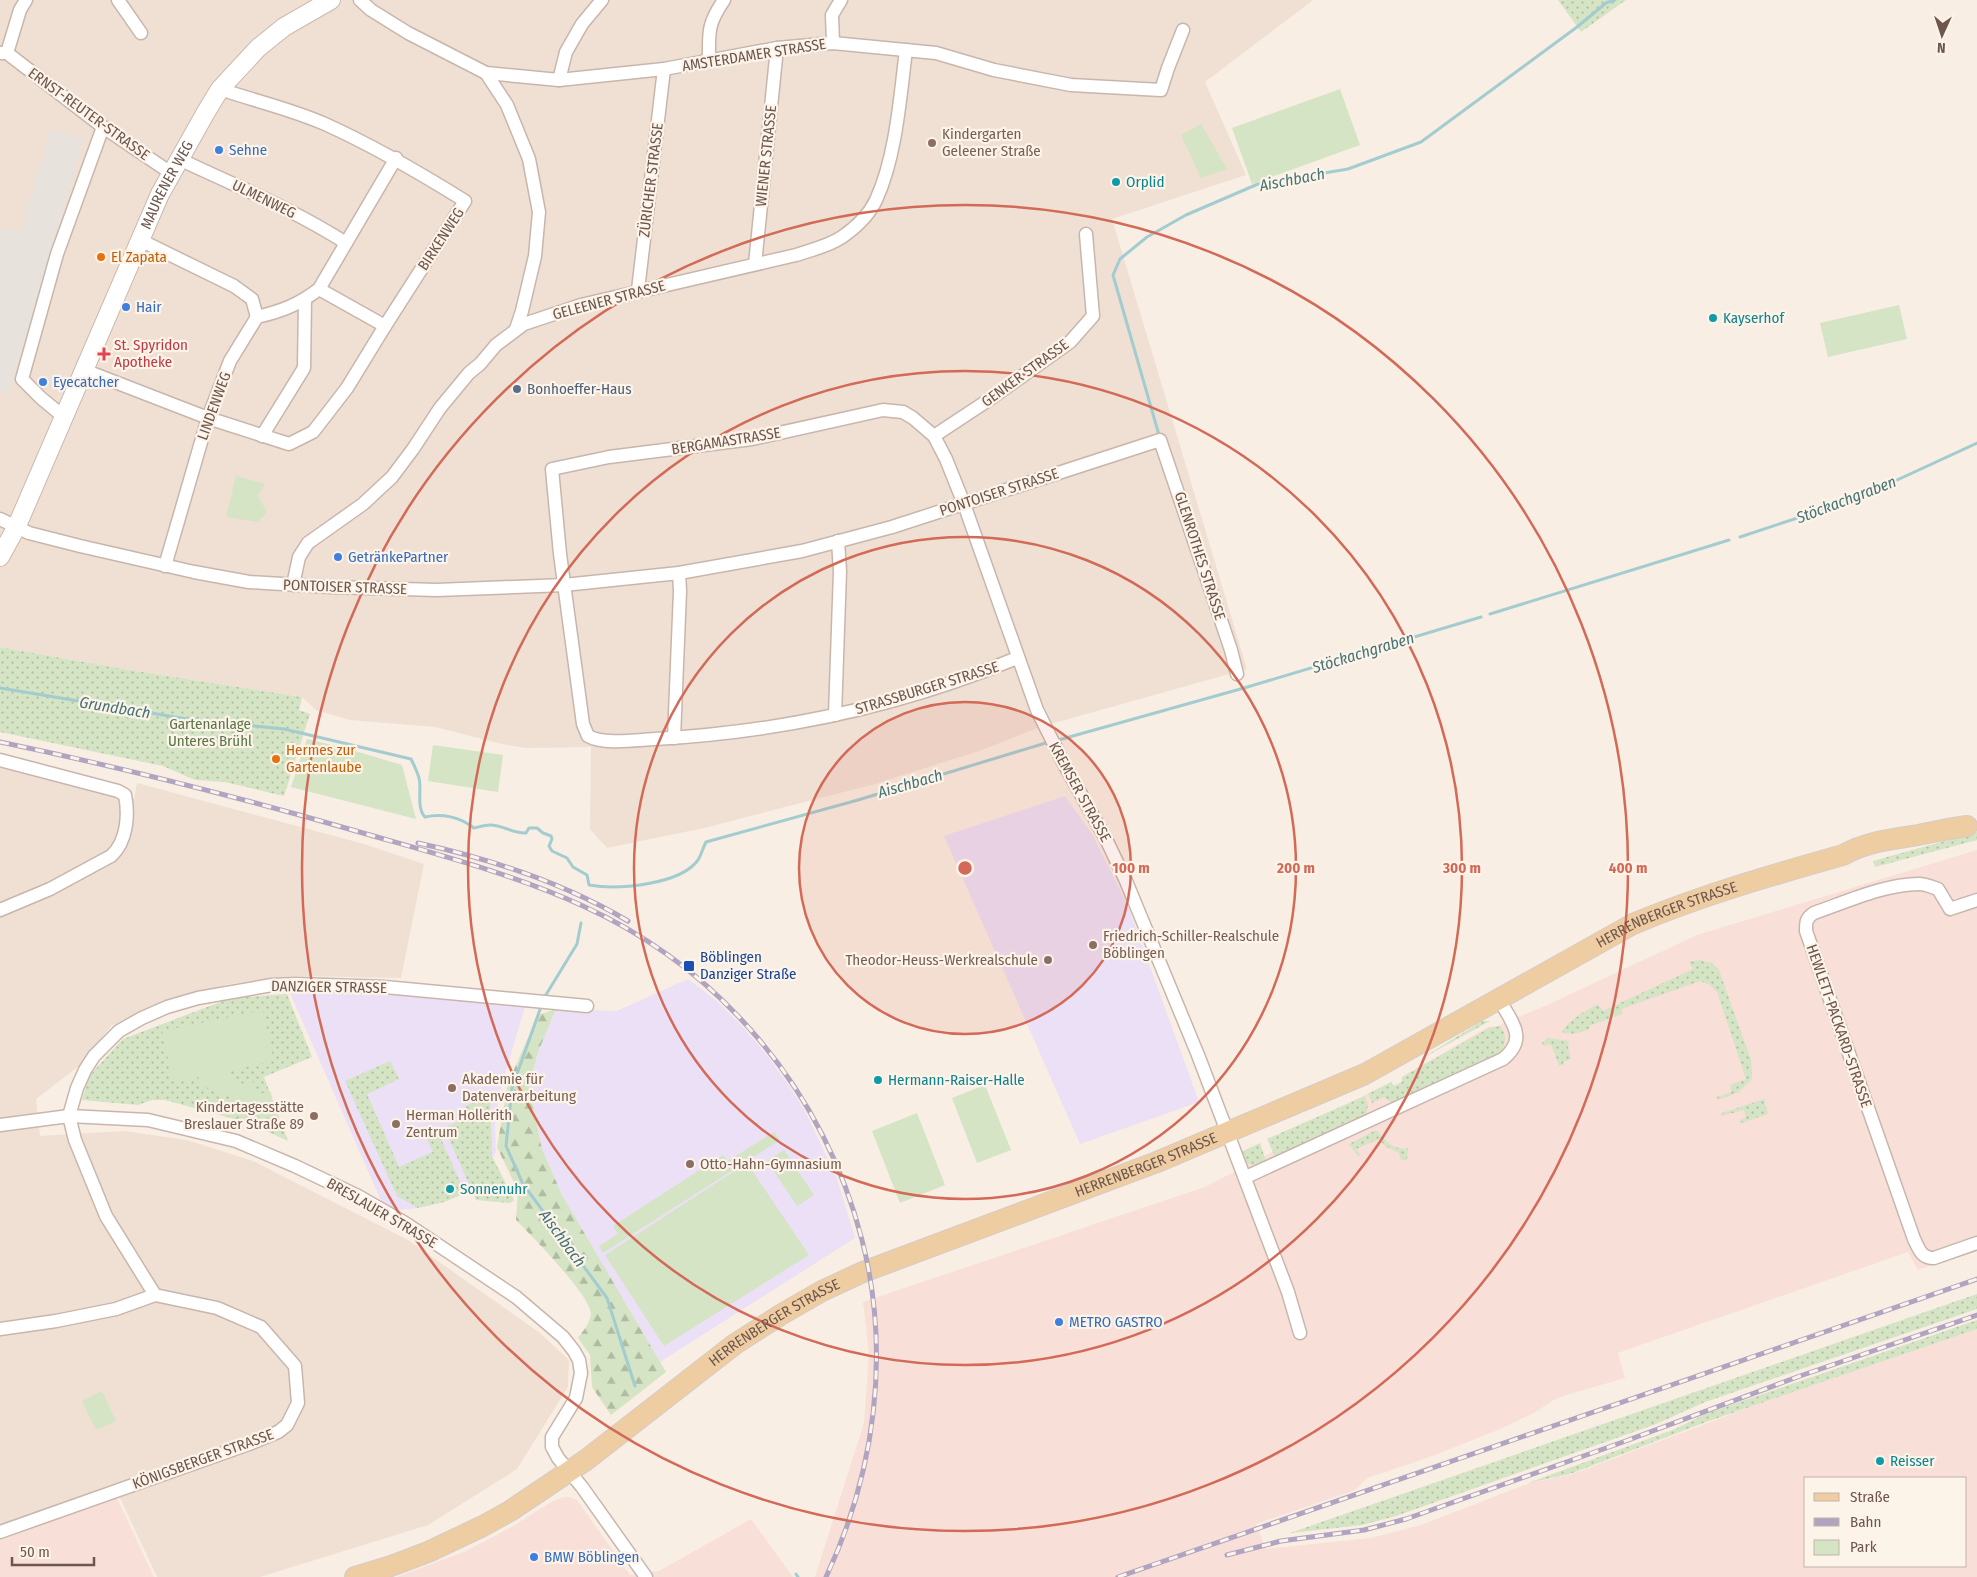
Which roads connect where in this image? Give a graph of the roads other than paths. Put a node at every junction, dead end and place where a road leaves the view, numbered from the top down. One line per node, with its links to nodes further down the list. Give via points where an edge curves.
1 (26, 0): 13 (street, ERNST-REUTER-STRASSE)
2 (118, 0): 9 (street)
3 (331, 0): 18 (street, MAURENER WEG, via 284,27 258,48)
4 (360, 0): 16 (street, AMSTERDAMER STRASSE, via 408,33)
5 (602, 0): 17 (street, via 582,24 566,52)
6 (724, 0): 14 (street, via 709,29)
7 (841, 0): 10 (street, via 832,15)
8 (1183, 30): 12 (street, AMSTERDAMER STRASSE, via 1161,90 1071,85 994,70 936,53)
9 (141, 33)
10 (832, 43): 11 (street, AMSTERDAMER STRASSE); 12 (street, AMSTERDAMER STRASSE)
11 (777, 48): 14 (street, AMSTERDAMER STRASSE); 25 (street, WIENER STRASSE)
12 (906, 50): 25 (street, GELEENER STRASSE, via 889,160 870,210 853,229 830,243)
13 (4, 53): 19 (street, ERNST-REUTER-STRASSE)
14 (709, 60): 15 (street, AMSTERDAMER STRASSE)
15 (664, 69): 17 (street, AMSTERDAMER STRASSE); 27 (street, ZÜRICHER STRASSE)
16 (486, 73): 17 (street, AMSTERDAMER STRASSE); 31 (street, via 507,105 529,159 539,212 535,256)
17 (559, 80)
18 (220, 89): 20 (street, BIRKENWEG, via 324,123); 21 (street, MAURENER WEG)
19 (103, 127): 21 (street, ERNST-REUTER-STRASSE); 33 (street, via 57,254 22,379)
20 (396, 158): 24 (street); 30 (street, BIRKENWEG, via 465,201)
21 (175, 166): 23 (street, MAURENER WEG); 24 (street, ULMENWEG, via 260,195)
22 (1086, 234): 36 (street, GENKER STRASSE, via 1093,316 1070,342)
23 (140, 240): 29 (street, via 234,286 252,299); 32 (street, MAURENER WEG)
24 (346, 243): 26 (street)
25 (755, 264): 27 (street, GELEENER STRASSE)
26 (319, 289): 28 (street); 30 (street)
27 (638, 290): 31 (street, GELEENER STRASSE, via 580,305)
28 (305, 300): 29 (street, via 282,312); 35 (street, via 304,368)
29 (258, 317): 34 (street, LINDENWEG, via 230,361)
30 (385, 326): 35 (street, BIRKENWEG, via 347,388 313,432 289,444)
31 (516, 329): 45 (street, GELEENER STRASSE, via 464,379 392,477 363,504 308,543 298,557)
32 (84, 370): 33 (street, MAURENER WEG); 34 (street, BIRKENWEG)
33 (64, 417): 40 (street, MAURENER WEG)
34 (208, 418): 35 (street, BIRKENWEG); 43 (street, LINDENWEG)
35 (262, 436)
36 (934, 436): 38 (street, BERGAMASTRASSE); 46 (street, BERGAMASTRASSE, via 902,412 883,410 752,439 609,457 552,469)
37 (1160, 440): 38 (street, PONTOISER STRASSE); 48 (street, GLENROTHES STRASSE)
38 (964, 504): 41 (street, PONTOISER STRASSE); 47 (street, KREMSER STRASSE)
39 (0, 519): 40 (street, PONTOISER STRASSE)
40 (16, 528): 42 (street, MAURENER WEG); 43 (street, PONTOISER STRASSE)
41 (838, 541): 44 (street, PONTOISER STRASSE); 49 (street, STRASSBURGER STRASSE, via 840,571)
42 (0, 557)
43 (165, 566): 45 (street, PONTOISER STRASSE, via 249,582)
44 (679, 573): 46 (street, PONTOISER STRASSE); 50 (street)
45 (293, 585): 46 (street, PONTOISER STRASSE, via 438,590)
46 (564, 585): 50 (street, STRASSBURGER STRASSE, via 583,724 588,736 598,741)
47 (1017, 658): 49 (street, STRASSBURGER STRASSE, via 945,685); 59 (street, KREMSER STRASSE, via 1048,735 1120,868)
48 (1237, 674)
49 (835, 715): 50 (street, STRASSBURGER STRASSE, via 778,726)
50 (674, 738)
51 (0, 760): 54 (street, via 118,791 125,795 127,806 123,841 111,856 50,889)
52 (1972, 824): 55 (main road, HERRENBERGER STRASSE, via 1868,844 1843,856 1761,877 1675,906 1633,924)
53 (1977, 900): 61 (street, HEWLETT-PACKARD-STRASSE, via 1950,909 1938,889 1921,884 1904,885 1814,913 1806,922 1806,931 1922,1256 1934,1258)
54 (0, 910)
55 (1499, 999): 59 (main road, HERRENBERGER STRASSE, via 1365,1074); 60 (street, via 1517,1033 1512,1052 1503,1059)
56 (587, 1006): 57 (street, DANZIGER STRASSE, via 386,987 296,984 198,998 142,1018 119,1031 85,1070)
57 (69, 1116): 58 (street, BRESLAUER STRASSE); 62 (street, via 75,1140 106,1216); 65 (street, BRESLAUER STRASSE, via 148,1120 236,1141 358,1196 405,1223 516,1297 562,1337 579,1360 576,1398 552,1437 552,1447)
58 (0, 1125)
59 (1228, 1133): 60 (street, HERRENBERGER STRASSE); 65 (main road, HERRENBERGER STRASSE, via 863,1272 822,1292 735,1344)
60 (1246, 1177): 64 (street, HERRENBERGER STRASSE)
61 (1977, 1243)
62 (155, 1295): 63 (street, via 108,1311); 66 (street, KÖNIGSBERGER STRASSE, via 217,1308 261,1327 295,1366 298,1403 287,1425 249,1444)
63 (0, 1329)
64 (1300, 1333)
65 (570, 1472): 67 (main road, HERRENBERGER STRASSE, via 510,1511 450,1542 404,1562); 68 (street, BRESLAUER STRASSE)
66 (0, 1532)
67 (355, 1577)
68 (646, 1577)

